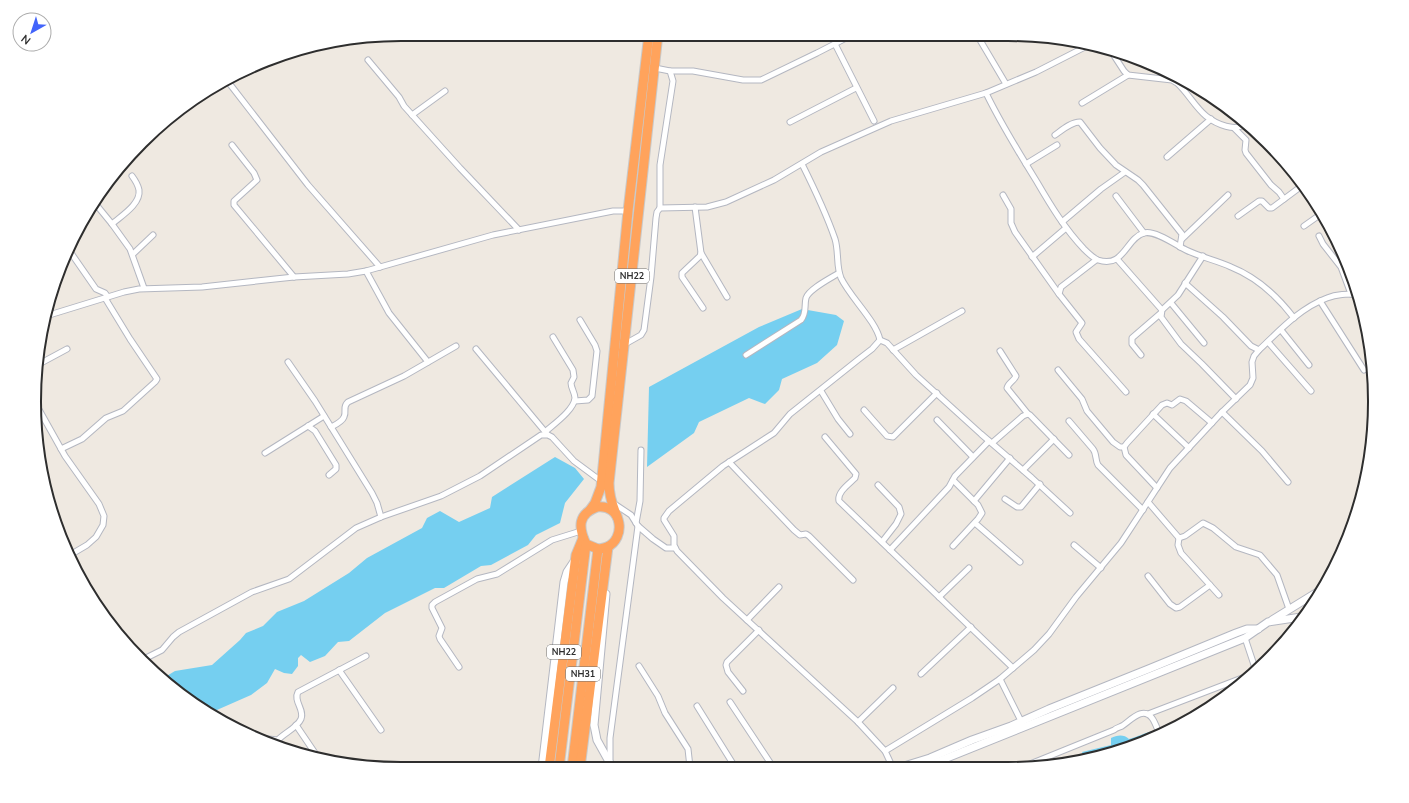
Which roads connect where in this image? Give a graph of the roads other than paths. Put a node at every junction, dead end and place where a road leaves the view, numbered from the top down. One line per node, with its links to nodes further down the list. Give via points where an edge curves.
1 (648, 41): 42 (highway, NH22)
2 (657, 41): 9 (highway, NH22)
3 (841, 41): 5 (street)
4 (981, 41): 15 (street)
5 (835, 44): 10 (street, via 761,80); 16 (street)
6 (1082, 49): 15 (street)
7 (1115, 58): 11 (street)
8 (368, 60): 20 (street)
9 (655, 68): 10 (street); 85 (highway, NH22)
10 (670, 71): 41 (street, via 673,81 660,165)
11 (1128, 75): 12 (street); 19 (street)
12 (1170, 80)
13 (1176, 82): 21 (street)
14 (230, 84): 62 (street, via 308,185)
15 (1006, 84): 18 (street)
16 (856, 88): 22 (street); 23 (street)
17 (445, 91): 20 (street)
18 (986, 93): 30 (street, via 891,121 821,152); 31 (street)
19 (1082, 103)
20 (412, 115): 49 (street)
21 (1211, 119): 25 (street); 29 (street)
22 (874, 121)
23 (790, 122)
24 (1241, 127): 25 (street)
25 (1234, 128): 38 (street, via 1246,140 1246,153)
26 (1055, 134): 32 (street, via 1077,121 1080,122 1100,148)
27 (232, 145): 65 (street, via 257,180 234,201 234,205)
28 (1056, 145): 31 (street)
29 (1167, 157)
30 (802, 164): 40 (street, via 726,202 715,206); 64 (street, via 835,239)
31 (1026, 164): 45 (street)
32 (1125, 172): 45 (street, via 1104,186); 53 (street, via 1138,180 1180,231)
33 (132, 176): 46 (street, via 139,190 138,198)
34 (1298, 188): 38 (street)
35 (1003, 195): 59 (street, via 1010,209 1012,227)
36 (1228, 195): 53 (street)
37 (1116, 196): 50 (street)
38 (1284, 199): 43 (street, via 1269,208 1259,201)
39 (98, 207): 46 (street)
40 (696, 207): 41 (street); 55 (street)
41 (660, 208): 85 (street, via 656,218 644,330 641,335)
42 (628, 211): 49 (street, via 613,211); 134 (highway, NH22)
43 (1238, 216)
44 (1317, 217): 47 (street)
45 (1062, 222): 48 (street)
46 (112, 224): 56 (street)
47 (1304, 226)
48 (1066, 228): 59 (street); 61 (street)
49 (519, 230): 62 (street)
50 (1144, 233): 54 (street, via 1161,237); 60 (street)
51 (153, 234): 56 (street)
52 (1319, 236): 69 (street, via 1340,267)
53 (1182, 239): 54 (street)
54 (1180, 247): 58 (street)
55 (701, 253): 71 (street); 74 (street, via 682,273 682,277)
56 (133, 254): 67 (street)
57 (72, 255): 70 (street, via 96,289 105,293)
58 (1203, 256): 66 (street); 78 (street, via 1233,268 1251,279 1271,293)
59 (1032, 257): 68 (street)
60 (1117, 259): 61 (street, via 1112,262); 76 (street)
61 (1096, 260): 68 (street, via 1061,287)
62 (380, 267): 63 (street)
63 (366, 271): 65 (street); 96 (street, via 389,313)
64 (840, 273): 82 (street, via 843,282); 92 (street, via 808,294 805,313 801,320)
65 (294, 277): 67 (street, via 202,287)
66 (1185, 284): 73 (street); 90 (street)
67 (144, 288): 70 (street)
68 (1059, 294): 102 (street, via 1082,323 1076,332 1079,339)
69 (1351, 294): 72 (street, via 1336,295)
70 (106, 297): 77 (street); 124 (street, via 157,379 123,411 106,418 80,440)
71 (727, 297)
72 (1320, 301): 78 (street); 99 (street)
73 (1171, 303): 76 (street); 84 (street)
74 (703, 308)
75 (962, 311): 89 (street)
76 (1161, 312): 93 (street, via 1132,338 1132,344); 104 (street, via 1163,322 1181,344)
77 (52, 314)
78 (1294, 318): 80 (street)
79 (580, 320): 105 (street, via 597,351 592,396 588,400)
80 (1280, 330): 83 (street); 97 (street)
81 (553, 337): 105 (street, via 573,370 574,377 571,383)
82 (880, 340): 89 (street, via 887,342); 100 (street)
83 (1268, 342): 90 (street); 101 (street)
84 (1204, 343)
85 (625, 344): 141 (highway, NH22, via 609,483)
86 (456, 346): 96 (street)
87 (68, 349): 94 (street)
88 (476, 349): 117 (street)
89 (893, 350): 103 (street)
90 (1258, 350): 104 (street, via 1252,362 1253,378 1250,385)
91 (1000, 351): 109 (street, via 1016,376 1007,388)
92 (746, 355)
93 (1141, 355)
94 (43, 362)
95 (288, 362): 111 (street)
96 (428, 362): 116 (street, via 348,402 344,408 343,420)
97 (1309, 365)
98 (1058, 370): 122 (street, via 1082,399 1087,411 1114,442)
99 (1364, 370)
100 (821, 391): 118 (street); 130 (street, via 790,414 774,433)
101 (1311, 391)
102 (1126, 392)
103 (937, 393): 106 (street, via 893,437 887,436); 121 (street)
104 (1236, 399): 107 (street)
105 (575, 401): 117 (street, via 570,410)
106 (864, 410)
107 (1222, 412): 114 (street); 135 (street, via 1262,451)
108 (42, 414): 124 (street)
109 (1028, 414): 120 (street); 121 (street)
110 (1153, 414): 114 (street, via 1165,403 1172,405 1183,399); 122 (street); 123 (street)
111 (324, 416): 115 (street); 116 (street)
112 (937, 420): 128 (street)
113 (1069, 421): 144 (street, via 1093,449 1098,465)
114 (1212, 423): 123 (street)
115 (308, 426): 126 (street); 132 (street, via 315,431 336,465 336,469)
116 (331, 427): 147 (street, via 372,493)
117 (546, 433): 134 (street, via 579,465); 147 (street, via 480,476 441,496)
118 (850, 434)
119 (825, 437): 152 (street, via 856,474 839,495 839,501)
120 (1054, 439): 127 (street); 131 (street)
121 (991, 442): 128 (street); 129 (street)
122 (1124, 447): 138 (street, via 1126,455)
123 (1190, 448): 138 (street, via 1170,468)
124 (61, 449): 159 (street, via 99,504 104,516 103,525 96,537)
125 (641, 450): 149 (street)
126 (265, 453)
127 (1069, 454)
128 (973, 457): 133 (street)
129 (1010, 458): 131 (street); 140 (street)
130 (729, 462): 156 (street, via 664,518 674,536); 166 (street, via 794,530 800,535 809,536)
131 (1023, 470): 136 (street)
132 (329, 475)
133 (953, 480): 140 (street); 158 (street)
134 (601, 481): 143 (highway, NH22, via 595,503)
135 (1288, 482)
136 (1040, 484): 139 (street, via 1021,507); 145 (street)
137 (878, 485): 152 (street, via 899,507 901,514)
138 (1157, 488): 142 (street)
139 (1004, 499)
140 (974, 501): 148 (street, via 982,513)
141 (611, 502): 146 (highway, NH22); 149 (street, via 631,515)
142 (1148, 502): 144 (street); 151 (street)
143 (590, 510): 146 (highway, via 605,507); 150 (highway, NH22, via 581,522)
144 (1143, 510): 164 (street)
145 (1070, 513)
146 (617, 516): 155 (highway, NH22, via 618,534)
147 (381, 517): 181 (street, via 356,528 289,580 252,592 228,604 180,632 162,650)
148 (975, 523): 154 (street); 162 (street)
149 (637, 524): 156 (street, via 666,548); 210 (street, via 610,738)
150 (583, 537): 157 (highway); 161 (highway, NH22); 183 (street, via 552,540 496,574 472,582 432,605 441,623 440,639); 206 (highway, NH31, via 581,580)
151 (1179, 538): 167 (street, via 1181,553); 172 (street, via 1203,523 1236,547 1260,555 1277,575)
152 (882, 542): 158 (street)
153 (1074, 545): 164 (street)
154 (953, 546)
155 (608, 547): 157 (highway); 160 (highway, NH22)
156 (674, 548): 174 (street)
157 (598, 550): 207 (highway, NH31)
158 (890, 550): 171 (street)
159 (74, 553)
160 (606, 558): 208 (highway, NH22); 209 (main road, via 608,577 594,725 597,740)
161 (576, 560): 204 (main road, via 567,572 564,582); 205 (highway, NH22)
162 (1020, 562)
163 (969, 568): 171 (street)
164 (1101, 568): 185 (street, via 1049,634)
165 (1148, 576): 167 (street, via 1176,608)
166 (853, 580)
167 (1210, 585): 169 (street)
168 (779, 587): 174 (street)
169 (1218, 595)
170 (1311, 596): 172 (main road)
171 (939, 597): 176 (street)
172 (1289, 609): 175 (main road)
173 (1296, 618): 175 (main road)
174 (747, 620): 178 (street)
175 (1268, 622): 177 (main road)
176 (971, 627): 185 (street); 187 (street)
177 (1258, 629): 179 (main road); 195 (main road, via 1236,633)
178 (759, 630): 191 (street, via 726,665 728,672); 196 (street)
179 (1245, 638): 182 (street); 216 (main road)
180 (366, 656): 186 (street)
181 (148, 657)
182 (1254, 664)
183 (459, 666)
184 (639, 666): 211 (street, via 688,749)
185 (1013, 668): 188 (street)
186 (339, 670): 197 (street, via 298,692 296,697 302,718); 199 (street)
187 (921, 674)
188 (1000, 679): 195 (street); 202 (street)
189 (1236, 680): 194 (street)
190 (893, 688): 196 (street)
191 (743, 691)
192 (730, 702): 213 (street)
193 (697, 706): 212 (street)
194 (1148, 714): 198 (street); 203 (street, via 1141,713 1114,730)
195 (1022, 721): 215 (main road)
196 (858, 722): 202 (street)
197 (296, 725): 200 (street); 201 (street)
198 (1157, 729)
199 (381, 730)
200 (278, 740)
201 (315, 751)
202 (885, 751): 214 (street)
203 (1039, 760)
204 (543, 762)
205 (550, 762)
206 (561, 762)
207 (573, 762)
208 (581, 762)
209 (609, 762)
210 (611, 762)
211 (689, 762)
212 (732, 762)
213 (770, 762)
214 (890, 762)
215 (917, 762)
216 (937, 762)

